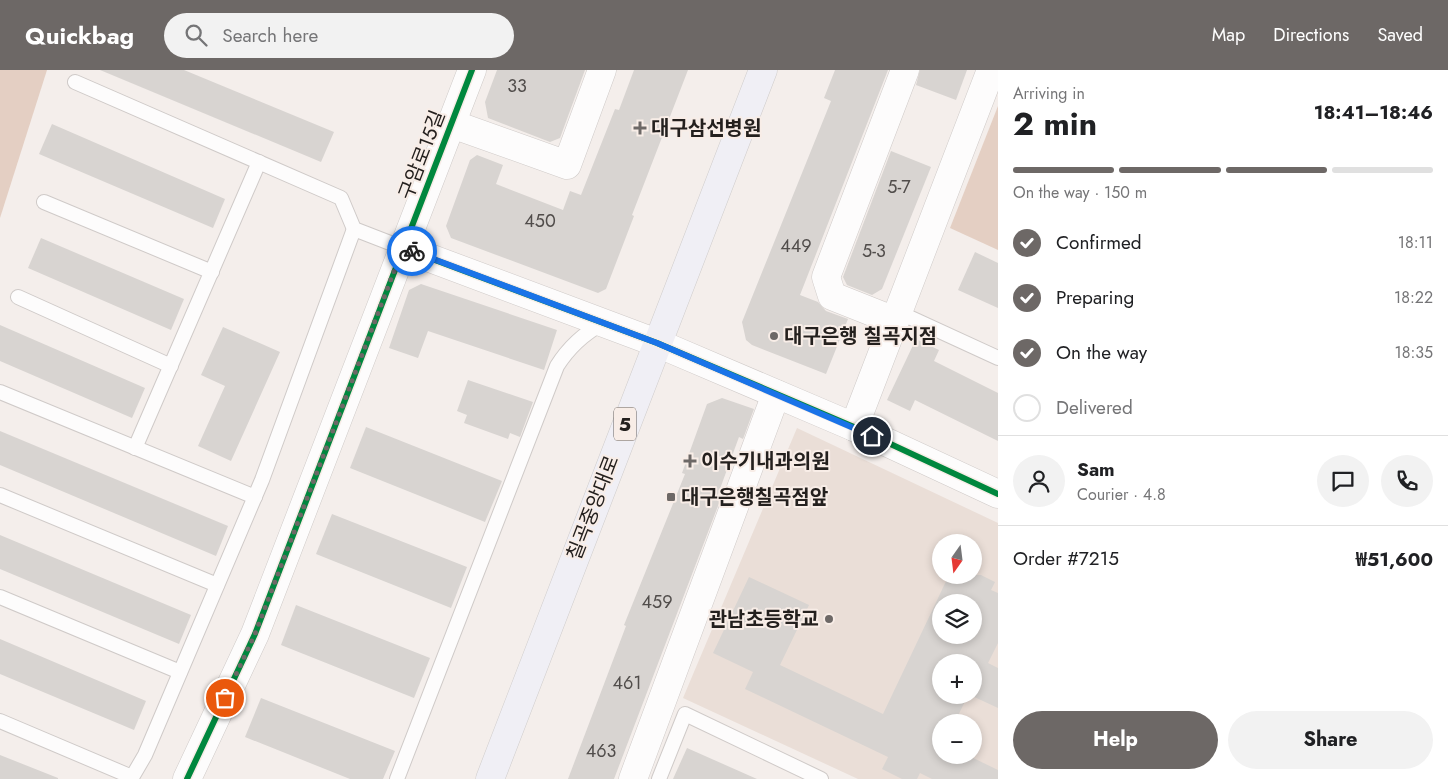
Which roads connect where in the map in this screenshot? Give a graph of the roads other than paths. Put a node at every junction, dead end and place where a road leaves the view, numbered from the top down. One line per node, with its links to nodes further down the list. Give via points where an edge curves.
1 (472, 70): 7 (street, 구암로15길)
2 (602, 70): 7 (street, via 568,165)
3 (763, 70): 16 (main road, 칠곡중앙대로 / 5)
4 (905, 70): 14 (street, via 826,277 832,296)
5 (991, 70): 14 (street)
6 (75, 82): 8 (lane)
7 (452, 124): 11 (street, 구암로15길)
8 (260, 162): 10 (lane, via 341,198); 12 (lane)
9 (44, 202): 12 (lane)
10 (354, 229): 11 (lane); 25 (lane)
11 (403, 248): 15 (street); 31 (street, 구암로15길, via 255,634)
12 (212, 272): 18 (lane)
13 (18, 297): 18 (lane)
14 (897, 316): 17 (lane); 21 (street)
15 (604, 323): 16 (street); 32 (lane, via 587,332 567,350 558,366)
16 (657, 343): 20 (street); 33 (main road, 칠곡중앙대로 / 5)
17 (998, 358)
18 (171, 366): 22 (lane)
19 (0, 392): 22 (lane)
20 (776, 394): 21 (street); 34 (street)
21 (854, 427): 23 (street)
22 (135, 448): 25 (lane)
23 (998, 494)
24 (0, 495): 26 (lane)
25 (255, 497): 26 (lane)
26 (217, 585): 28 (lane)
27 (0, 597): 28 (lane)
28 (180, 672): 30 (lane, via 145,755)
29 (0, 721): 30 (lane)
30 (131, 778)
31 (187, 779)
32 (397, 779)
33 (490, 779)
34 (634, 779)
35 (659, 779): 36 (lane, via 686,714)
36 (821, 779)

